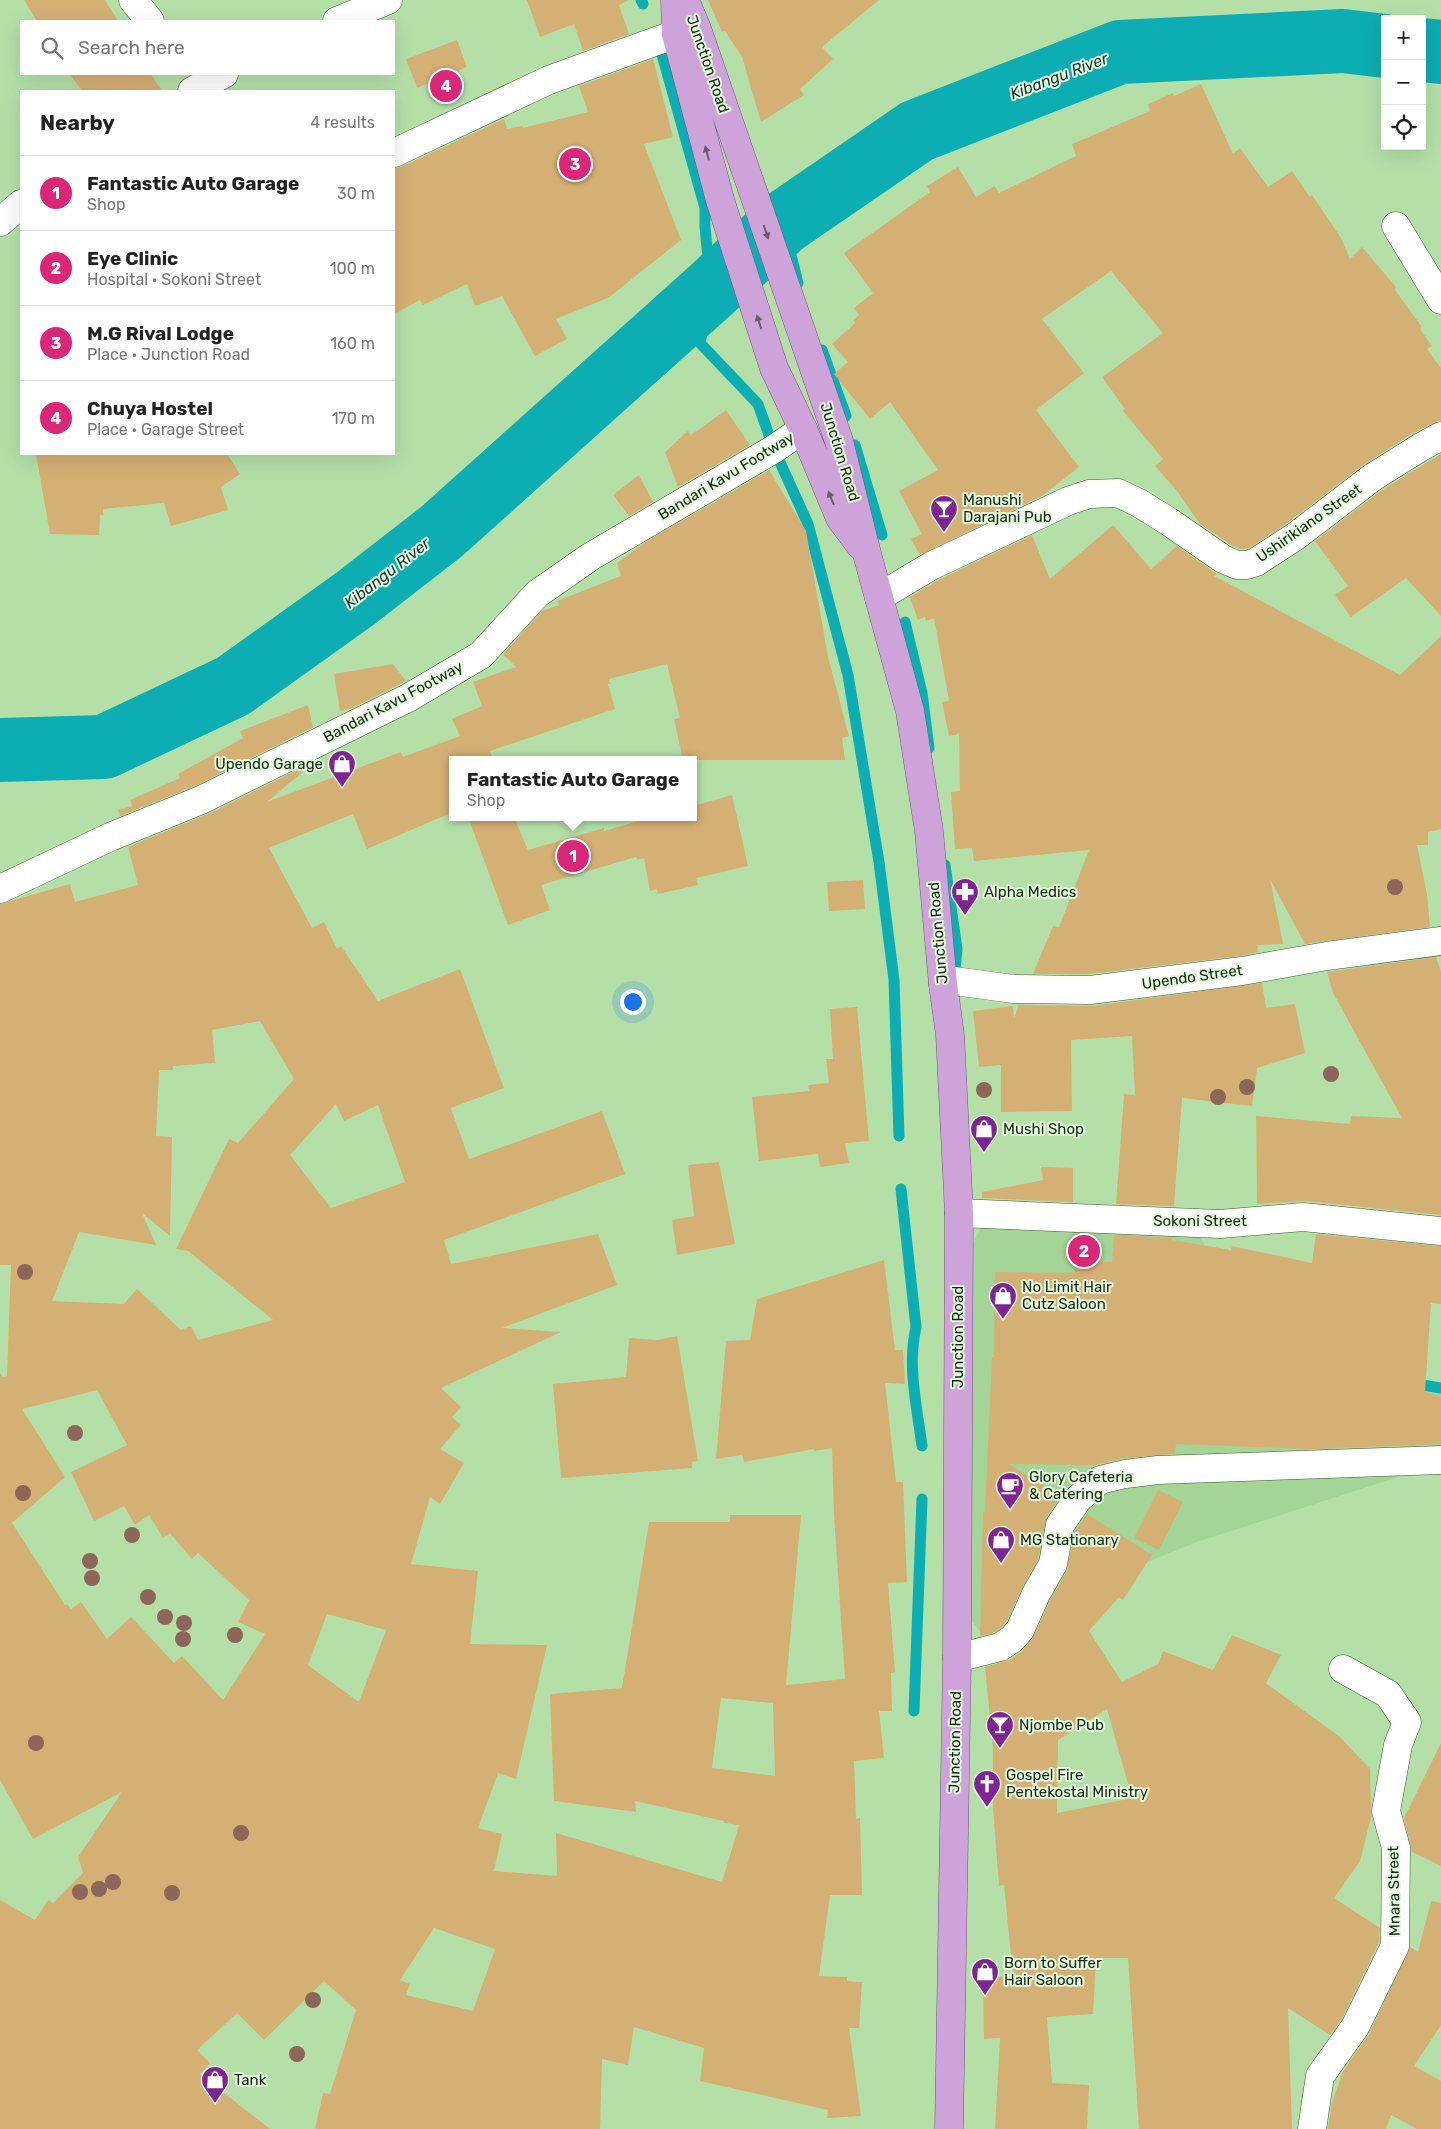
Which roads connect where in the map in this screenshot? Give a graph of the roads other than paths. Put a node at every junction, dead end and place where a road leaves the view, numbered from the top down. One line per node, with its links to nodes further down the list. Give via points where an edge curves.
1 (133, 0): 5 (street)
2 (388, 0): 6 (street)
3 (675, 0): 7 (main road, Junction Road)
4 (685, 0): 15 (main road, Junction Road, one-way to 15, via 839,441)
5 (149, 20)
6 (339, 20)
7 (676, 34): 8 (street, via 549,80); 13 (main road, Junction Road, one-way to 7, via 774,368 720,200)
8 (395, 153)
9 (20, 205): 10 (street)
10 (0, 222)
11 (1396, 226): 12 (street)
12 (1441, 300)
13 (803, 429): 15 (main road, Junction Road, one-way to 13, via 840,518); 17 (street, Bandari Kavu Footway, via 590,558 537,594 481,655 408,698 201,800 110,837)
14 (1441, 436): 16 (street, Ushirikiano Street, via 1373,477 1296,536 1247,565 1223,559 1168,521 1118,493 1089,494 930,566)
15 (867, 554): 16 (main road, Junction Road)
16 (879, 597): 19 (main road, Junction Road, via 910,711 929,831)
17 (0, 889)
18 (1441, 941): 19 (street, Upendo Street, via 1090,990)
19 (943, 984): 20 (main road, Junction Road, via 950,1035)
20 (959, 1213): 21 (street, Sokoni Street, via 1220,1224 1303,1217); 23 (main road, Junction Road)
21 (1441, 1231)
22 (1441, 1460): 23 (street, via 1158,1470 1100,1480 1078,1499 1060,1525 1053,1564 1012,1640 1000,1647)
23 (957, 1658): 25 (main road, Junction Road)
24 (1342, 1669): 26 (street, Mnara Street, via 1388,1694 1407,1722 1398,1745 1386,1811 1396,1848 1395,1946 1355,2027 1320,2076)
25 (949, 2129)
26 (1312, 2129)

